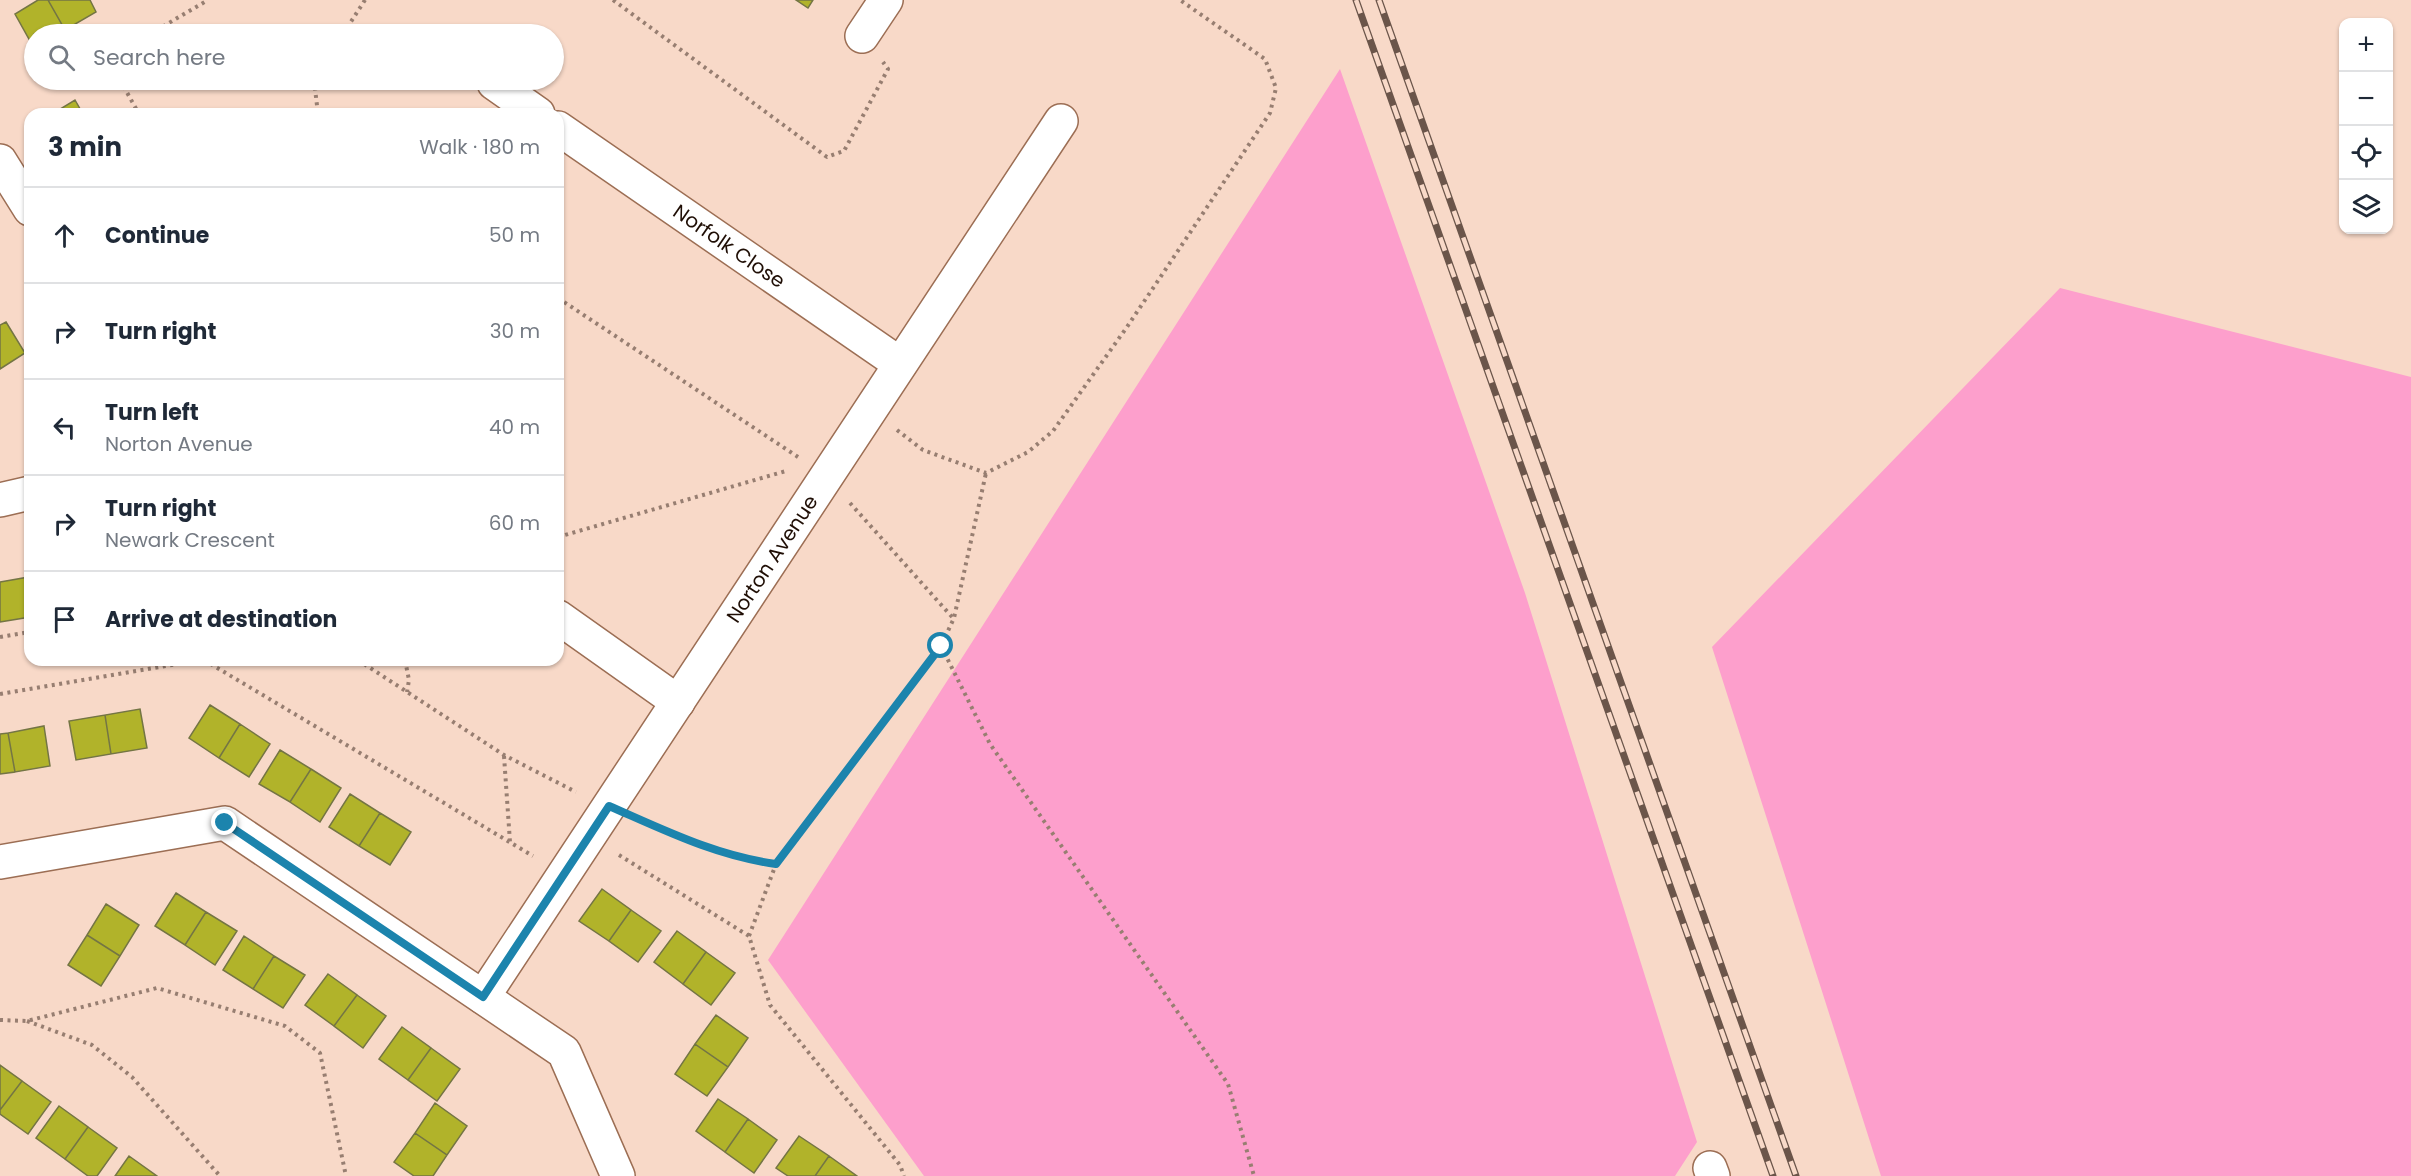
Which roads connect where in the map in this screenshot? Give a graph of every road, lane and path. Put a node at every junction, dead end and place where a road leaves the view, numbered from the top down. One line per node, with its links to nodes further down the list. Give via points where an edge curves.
1 (208, 0): 6 (path)
2 (365, 0): 7 (path)
3 (613, 0): 8 (path, via 827,157 844,151 888,69)
4 (886, 0): 8 (street)
5 (1180, 0): 23 (path, via 1265,59 1276,88 1270,113 1053,431 1028,452)
6 (167, 24)
7 (349, 24)
8 (862, 36)
9 (126, 90): 12 (path)
10 (315, 90): 13 (path)
11 (504, 90): 14 (street)
12 (136, 108)
13 (317, 108)
14 (529, 108)
15 (1061, 121): 20 (street, Norton Avenue)
16 (564, 132): 20 (street, Norfolk Close)
17 (0, 161): 18 (street)
18 (24, 199)
19 (564, 302): 22 (path)
20 (900, 364): 21 (street, Norton Avenue)
21 (870, 410): 22 (street, Norton Avenue); 23 (path, via 923,450)
22 (818, 470): 26 (path); 27 (path); 38 (street, Norton Avenue)
23 (986, 473): 27 (path)
24 (24, 494): 25 (street)
25 (0, 500)
26 (564, 535)
27 (954, 618): 31 (path)
28 (564, 621): 38 (street)
29 (24, 633): 30 (path)
30 (0, 637)
31 (941, 646): 44 (path); 54 (path, via 990,744 1228,1084)
32 (166, 666): 37 (path)
33 (212, 666): 42 (path)
34 (367, 666): 36 (path)
35 (406, 666): 36 (path)
36 (407, 692): 39 (path)
37 (0, 694)
38 (678, 702): 40 (street, Norton Avenue)
39 (504, 755): 40 (path); 42 (path)
40 (609, 806): 41 (street, Norton Avenue); 44 (path, via 705,848)
41 (589, 836): 45 (street, Norton Avenue); 46 (path)
42 (510, 842): 45 (path)
43 (0, 862): 47 (street, via 225,823)
44 (776, 864): 46 (path)
45 (564, 875): 47 (street, Norton Avenue)
46 (749, 936): 53 (path, via 770,1005 900,1165)
47 (483, 997): 52 (street, via 564,1052)
48 (0, 1020): 49 (path)
49 (27, 1021): 50 (path, via 92,1045 132,1077); 51 (path, via 157,988 285,1026 320,1053)
50 (220, 1176)
51 (346, 1176)
52 (618, 1176)
53 (904, 1176)
54 (1254, 1176)

